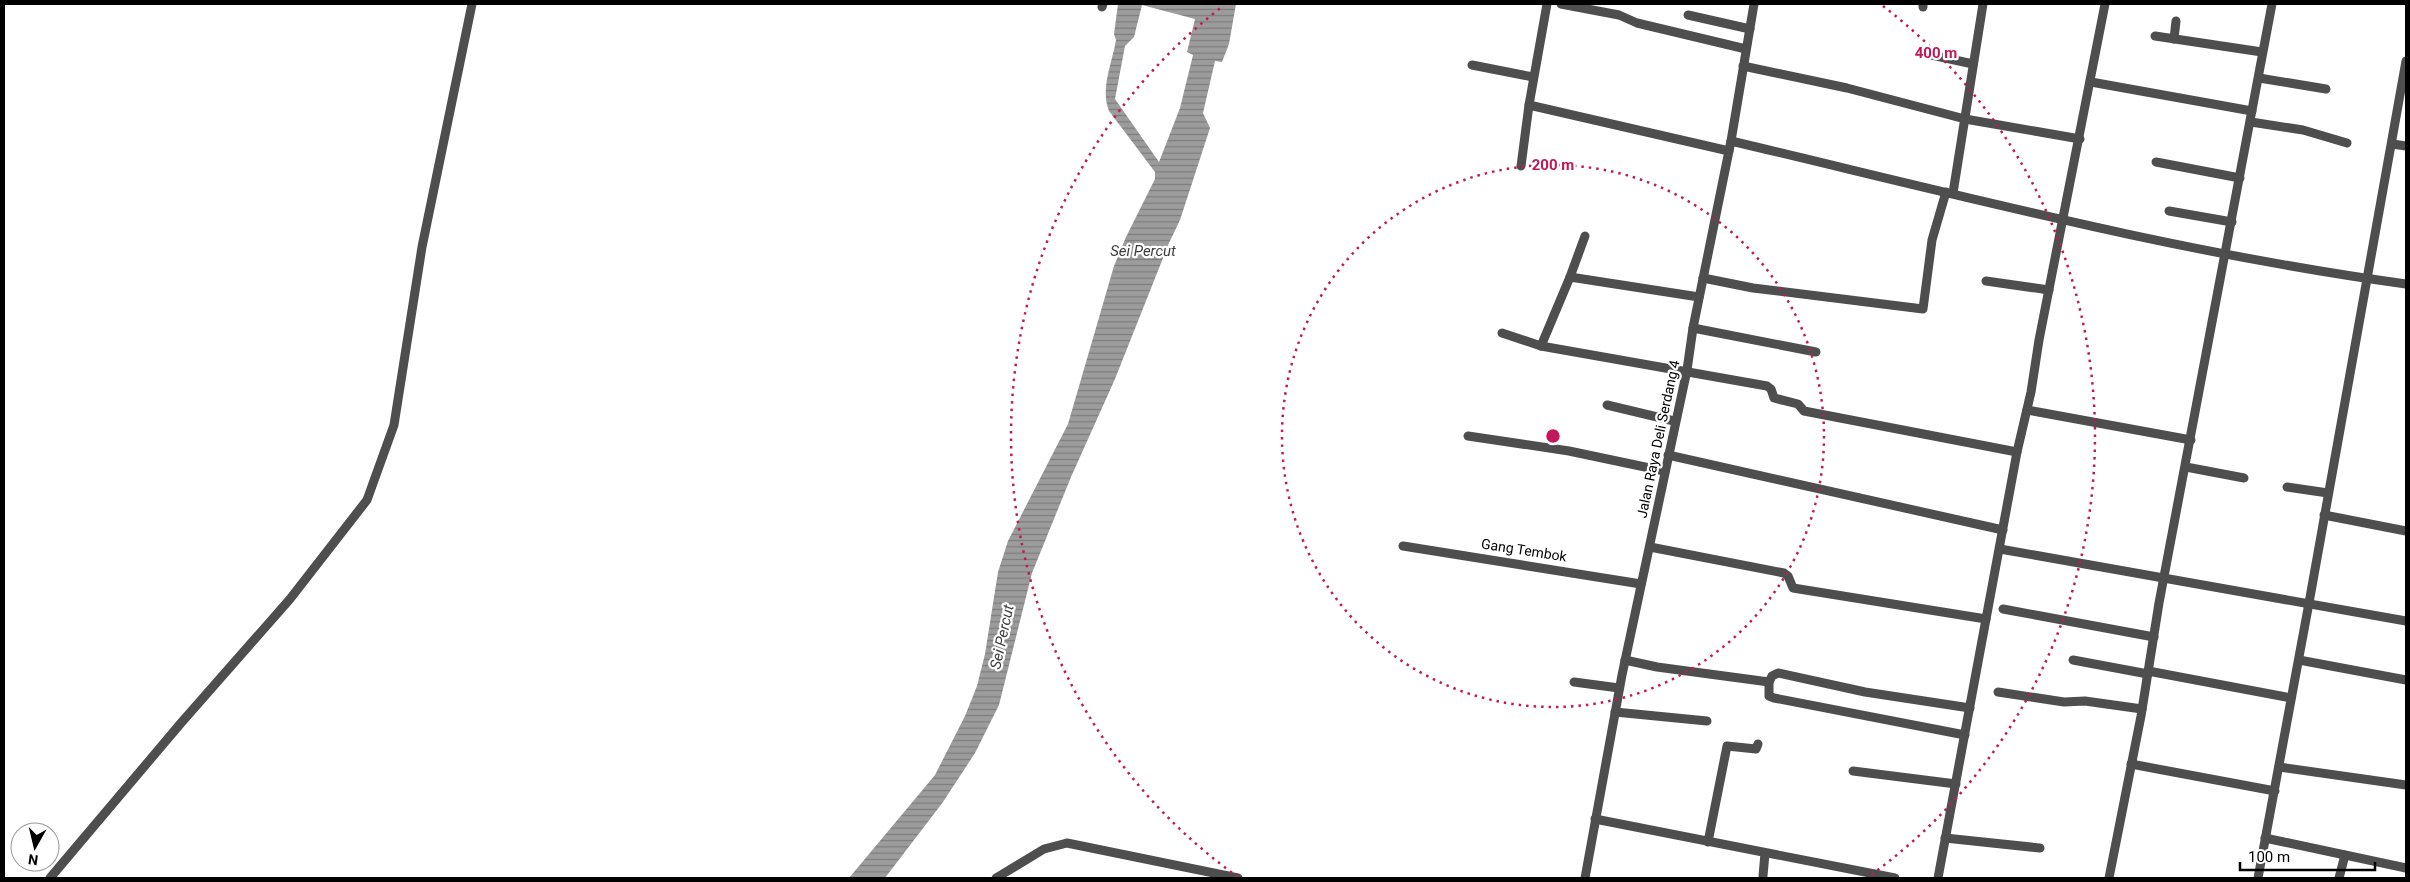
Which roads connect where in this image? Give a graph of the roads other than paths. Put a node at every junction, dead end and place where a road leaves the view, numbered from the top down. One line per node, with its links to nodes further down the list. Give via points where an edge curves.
1 (472, 4): 110 (street, via 422,247 394,425 367,500 290,599)
2 (1546, 4): 20 (street)
3 (1561, 4): 13 (street, via 1618,15 1638,23)
4 (1754, 4): 10 (street, Jalan Raya Deli Serdang 4)
5 (1983, 4): 17 (street)
6 (2105, 4): 22 (street)
7 (2272, 4): 14 (street)
8 (1688, 15): 10 (street)
9 (2176, 21): 12 (street)
10 (1750, 29): 13 (street, Jalan Raya Deli Serdang 4)
11 (2155, 36): 12 (street)
12 (2174, 39): 14 (street)
13 (1746, 49): 19 (street, Jalan Raya Deli Serdang 4)
14 (2262, 52): 21 (street)
15 (1926, 54): 17 (street)
16 (2406, 61): 30 (street)
17 (1973, 64): 26 (street)
18 (1472, 65): 20 (street)
19 (1743, 66): 26 (street, via 1847,88); 31 (street, Jalan Raya Deli Serdang 4)
20 (1533, 77): 24 (street)
21 (2258, 78): 23 (street); 25 (street)
22 (2091, 82): 25 (street); 28 (street)
23 (2326, 89)
24 (1528, 105): 31 (street); 34 (street)
25 (2252, 111): 27 (street)
26 (1965, 119): 28 (street); 36 (street)
27 (2251, 122): 29 (street, via 2303,130); 35 (street)
28 (2080, 139): 38 (street)
29 (2347, 143)
30 (2392, 144): 32 (street); 44 (street)
31 (1730, 146): 36 (street); 43 (street, Jalan Raya Deli Serdang 4)
32 (2406, 146)
33 (2156, 162): 35 (street)
34 (1520, 166)
35 (2240, 178): 39 (street)
36 (1950, 193): 38 (street); 43 (street, via 1932,240 1923,309 1753,288)
37 (2169, 211): 39 (street)
38 (2063, 221): 41 (street); 47 (street)
39 (2232, 222): 41 (street)
40 (1586, 236): 42 (street)
41 (2226, 254): 44 (street); 58 (street)
42 (1570, 277): 48 (street); 51 (street)
43 (1703, 278): 48 (street, Jalan Raya Deli Serdang 4)
44 (2366, 278): 46 (street); 65 (street)
45 (1986, 280): 47 (street)
46 (2406, 284)
47 (2049, 290): 55 (street)
48 (1699, 297): 49 (street, Jalan Raya Deli Serdang 4)
49 (1693, 328): 52 (street); 53 (street, Jalan Raya Deli Serdang 4)
50 (1502, 333): 51 (street)
51 (1541, 346): 53 (street)
52 (1816, 352)
53 (1687, 370): 56 (street, Jalan Raya Deli Serdang 4); 59 (street, via 1767,386 1774,398 1798,404 1804,411)
54 (1607, 406): 56 (street)
55 (2028, 410): 58 (street); 59 (street)
56 (1674, 422): 60 (street, Jalan Raya Deli Serdang 4)
57 (1468, 436): 62 (street, via 1569,450)
58 (2191, 440): 61 (street)
59 (2017, 452): 67 (street)
60 (1668, 455): 62 (street, Jalan Raya Deli Serdang 4); 67 (street)
61 (2186, 467): 63 (street); 72 (street)
62 (1664, 471): 70 (street, Jalan Raya Deli Serdang 4)
63 (2244, 478)
64 (2287, 487): 65 (street)
65 (2328, 493): 66 (street)
66 (2324, 515): 68 (street); 74 (street)
67 (2003, 530): 71 (street)
68 (2406, 531)
69 (1402, 546): 73 (street, Gang Tembok)
70 (1650, 547): 73 (street, Jalan Raya Deli Serdang 4); 76 (street, via 1784,573 1793,588)
71 (2000, 549): 72 (street); 76 (street)
72 (2165, 578): 74 (street); 78 (street)
73 (1641, 584): 79 (street, Jalan Raya Deli Serdang 4)
74 (2310, 604): 77 (street); 81 (street)
75 (2003, 609): 78 (street)
76 (1986, 619): 89 (street)
77 (2406, 621)
78 (2154, 637): 82 (street)
79 (1625, 660): 85 (street); 86 (street, Jalan Raya Deli Serdang 4)
80 (2073, 660): 82 (street)
81 (2299, 660): 83 (street); 88 (street)
82 (2148, 672): 88 (street); 90 (street)
83 (2406, 680)
84 (1574, 682): 86 (street)
85 (1770, 682): 89 (street, via 1772,676 1778,674 1864,692); 93 (street, via 1769,696 1774,698)
86 (1619, 688): 91 (street, Jalan Raya Deli Serdang 4)
87 (1998, 692): 90 (street)
88 (2291, 698): 96 (street)
89 (1970, 708): 93 (street)
90 (2142, 709): 95 (street)
91 (1615, 712): 92 (street); 101 (street, Jalan Raya Deli Serdang 4)
92 (1707, 721)
93 (1964, 735): 98 (street)
94 (1758, 744): 104 (street, via 1756,750 1727,746)
95 (2131, 764): 100 (street); 116 (street)
96 (2279, 767): 99 (street); 100 (street)
97 (1853, 772): 98 (street)
98 (1956, 784): 102 (street)
99 (2406, 785)
100 (2275, 790): 103 (street)
101 (1595, 818): 104 (street); 113 (street, Jalan Raya Deli Serdang 4)
102 (1946, 838): 105 (street); 115 (street)
103 (2265, 838): 107 (street); 117 (street)
104 (1708, 842): 106 (street)
105 (2040, 848)
106 (1765, 853): 109 (street); 114 (street)
107 (2345, 855): 108 (street); 118 (street)
108 (2406, 868)
109 (1763, 876)
110 (50, 878)
111 (996, 878): 112 (street, via 1044,849 1068,843)
112 (1238, 878)
113 (1584, 878)
114 (1895, 878)
115 (1938, 878)
116 (2109, 878)
117 (2258, 878)
118 (2339, 878)

